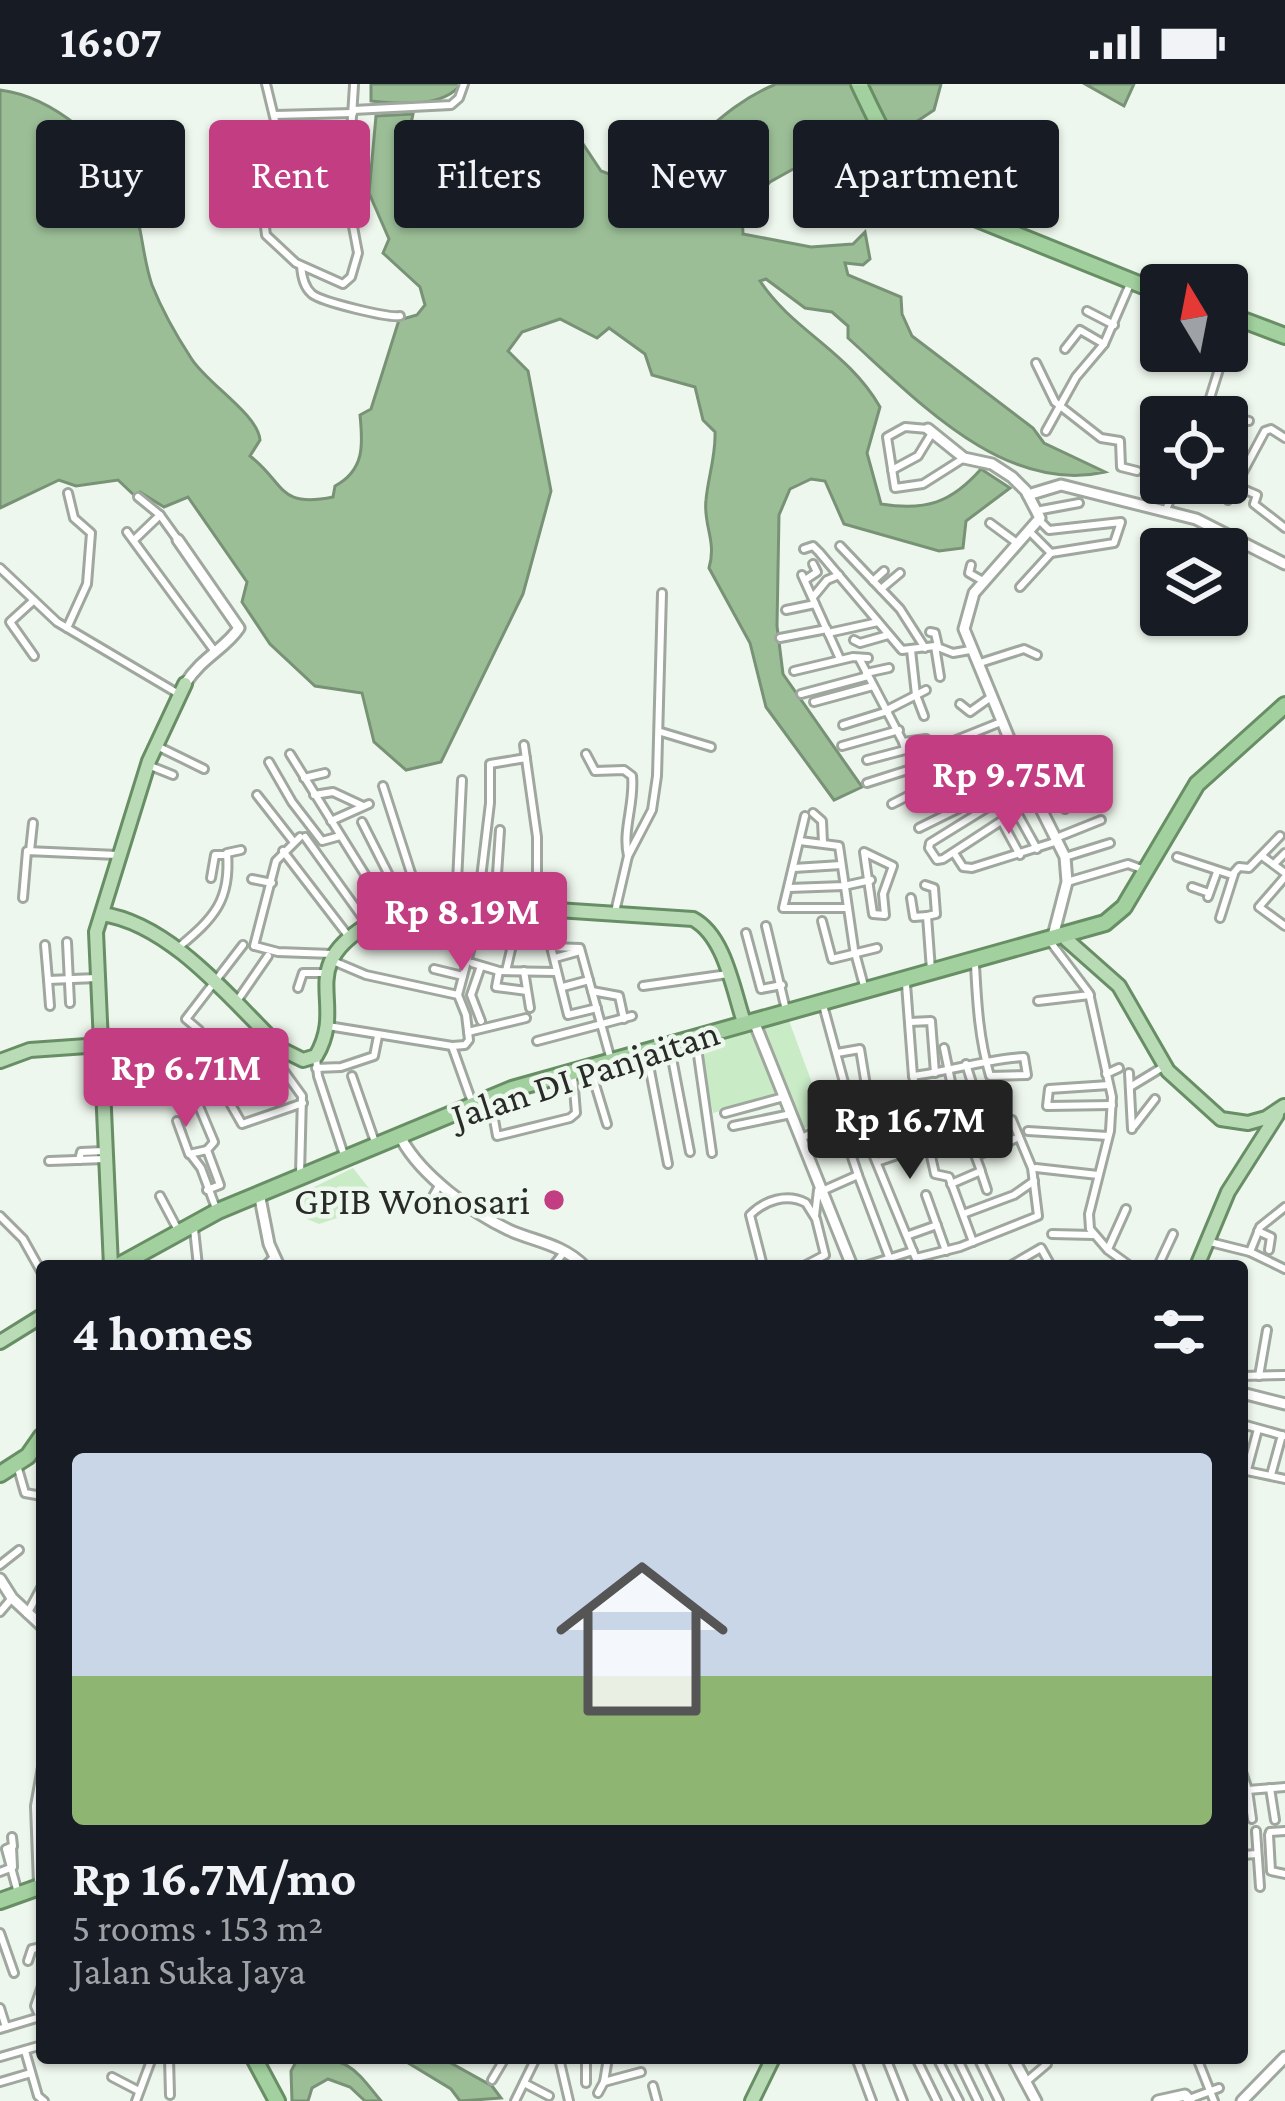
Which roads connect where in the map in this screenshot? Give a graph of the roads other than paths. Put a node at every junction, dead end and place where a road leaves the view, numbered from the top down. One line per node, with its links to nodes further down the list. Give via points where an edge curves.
1 (266, 84): 6 (street)
2 (464, 84): 5 (street, via 452,105)
3 (859, 84): 8 (highway, via 898,158 944,205)
4 (354, 85): 5 (street)
5 (353, 111): 6 (street); 7 (street, via 347,195 358,249 354,271 343,284)
6 (274, 115): 7 (street, via 263,226)
7 (301, 266): 11 (street, via 316,297)
8 (1131, 282): 9 (highway); 13 (street)
9 (1140, 285)
10 (1087, 311): 13 (street)
11 (400, 316)
12 (1248, 321): 14 (highway)
13 (1114, 325): 15 (street)
14 (1285, 336)
15 (1104, 344): 16 (street, via 1080,330); 18 (street)
16 (1065, 349)
17 (1036, 363): 18 (street)
18 (1061, 406): 20 (street); 25 (street, via 1101,438 1120,442 1121,467)
19 (930, 430): 22 (street); 24 (street, via 918,455); 24 (street, via 905,427 887,437)
20 (1046, 431)
21 (1285, 438): 23 (street, via 1268,429)
22 (964, 458): 24 (street, via 923,484 895,488); 28 (street, via 992,464)
23 (1248, 461)
24 (892, 470)
25 (1137, 471)
26 (1248, 491): 36 (street)
27 (68, 494): 61 (street, via 74,518 91,533 87,584)
28 (1028, 495): 32 (street, via 1061,485); 34 (street)
29 (138, 497): 33 (street)
30 (1079, 503): 34 (street)
31 (1169, 504): 32 (street)
32 (1166, 512): 46 (street, via 1204,522)
33 (160, 515): 39 (street); 40 (street)
34 (1038, 516): 37 (street); 44 (street, via 1049,530 1121,522 1114,543)
35 (990, 523): 41 (street)
36 (1285, 528)
37 (1029, 530): 41 (street); 44 (street)
38 (127, 532): 39 (street)
39 (134, 540): 69 (street)
40 (178, 540): 69 (street, via 239,626)
41 (1017, 543): 53 (street)
42 (840, 546): 52 (street)
43 (804, 549): 51 (street, via 813,546)
44 (1052, 553): 54 (street)
45 (813, 564): 57 (street, via 818,572 804,578)
46 (1285, 564)
47 (971, 565): 53 (street, via 969,573)
48 (0, 568): 58 (street)
49 (884, 571): 52 (street)
50 (900, 573): 55 (street)
51 (839, 574): 57 (street); 60 (street)
52 (873, 580): 55 (street)
53 (982, 581): 71 (street, via 964,618)
54 (1020, 586)
55 (881, 589): 68 (street)
56 (662, 593): 94 (street)
57 (814, 600): 59 (street); 62 (street)
58 (33, 601): 61 (street); 73 (street, via 10,622)
59 (787, 610)
60 (878, 622): 62 (street); 64 (street)
61 (67, 628): 81 (street)
62 (827, 631): 65 (street); 74 (street)
63 (930, 632): 67 (street)
64 (889, 635): 66 (street); 70 (street)
65 (780, 638)
66 (854, 640)
67 (937, 646): 68 (street); 71 (street); 79 (street)
68 (925, 648): 70 (street)
69 (213, 650): 81 (street)
70 (906, 650): 84 (street)
71 (970, 650): 75 (street)
72 (1037, 655): 75 (street, via 1024,650)
73 (34, 656)
74 (840, 659): 77 (street); 78 (street, via 863,658)
75 (976, 664): 85 (street)
76 (889, 668): 78 (street)
77 (794, 671)
78 (867, 675): 80 (street); 83 (street)
79 (940, 677)
80 (873, 686): 86 (street); 89 (street)
81 (182, 689): 98 (main road)
82 (926, 690): 84 (street)
83 (801, 694)
84 (916, 695): 89 (street); 90 (street)
85 (991, 697): 87 (street, via 970,712); 91 (street)
86 (814, 702)
87 (959, 704)
88 (1285, 709): 193 (highway, via 1208,781 1120,920)
89 (888, 711): 92 (street); 93 (street)
90 (924, 716)
91 (1001, 722): 96 (street); 101 (street)
92 (843, 725)
93 (899, 730): 95 (street); 99 (street)
94 (661, 732): 100 (street); 149 (street, via 652,811)
95 (903, 742): 101 (street, via 926,739); 105 (street, via 903,750)
96 (1012, 744): 111 (street); 114 (street)
97 (524, 745): 104 (street)
98 (156, 746): 108 (main road); 109 (street)
99 (842, 746)
100 (711, 747)
101 (931, 750): 106 (street)
102 (290, 754): 113 (street)
103 (586, 754): 149 (street, via 595,771 623,770 633,778)
104 (526, 758): 176 (street, via 490,764); 177 (street)
105 (868, 760)
106 (936, 761): 111 (street); 116 (street)
107 (269, 762): 133 (street, via 322,841)
108 (148, 765): 112 (street); 146 (main road)
109 (204, 769)
110 (325, 773): 113 (street)
111 (942, 774): 123 (street)
112 (173, 775)
113 (304, 778): 121 (street)
114 (1025, 779): 118 (street, via 1051,764 1065,807); 119 (street); 122 (street); 136 (street)
115 (462, 780): 175 (street)
116 (867, 782)
117 (383, 786): 174 (street)
118 (1088, 793)
119 (1007, 794): 124 (street); 125 (street)
120 (257, 795): 135 (street)
121 (314, 796): 127 (street); 127 (street, via 333,792 366,805)
122 (967, 802): 125 (street); 131 (street)
123 (892, 804)
124 (1015, 812): 129 (street); 140 (street)
125 (976, 814): 144 (street, via 929,844 937,860)
126 (1101, 820): 136 (street)
127 (331, 821): 133 (street)
128 (362, 822): 181 (street)
129 (1001, 822): 144 (street); 148 (street)
130 (33, 823): 142 (street)
131 (919, 828)
132 (500, 830): 176 (street)
133 (340, 836): 181 (street)
134 (1280, 836): 150 (street)
135 (299, 838): 143 (street); 181 (street)
136 (1057, 839): 140 (street); 151 (street)
137 (800, 841): 138 (street); 138 (street, via 809,815 822,821); 155 (street)
138 (823, 843): 154 (street, via 838,845)
139 (1110, 843): 151 (street)
140 (1037, 849): 148 (street)
141 (241, 850): 147 (street)
142 (30, 851): 146 (street); 171 (street)
143 (283, 851): 164 (street); 190 (street)
144 (953, 852): 148 (street, via 967,868)
145 (1285, 853): 153 (street)
146 (117, 855): 183 (main road)
147 (226, 855): 160 (street, via 216,854); 199 (street, via 230,877 215,913)
148 (1020, 855)
149 (628, 856): 182 (street)
150 (1262, 856): 153 (street); 158 (street)
151 (1065, 857): 163 (street)
152 (1177, 857): 157 (street)
153 (1274, 864): 159 (street)
154 (841, 865): 155 (street); 165 (street)
155 (794, 868): 169 (street)
156 (1139, 868): 163 (street)
157 (1217, 872): 158 (street); 168 (street, via 1209,895)
158 (1234, 874): 185 (street)
159 (1285, 875): 170 (street)
160 (211, 878)
161 (252, 880): 164 (street)
162 (867, 881): 165 (street); 167 (street); 167 (street, via 875,916 887,914); 167 (street, via 866,851 892,865)
163 (1066, 882): 193 (street)
164 (272, 883): 196 (street)
165 (842, 885): 169 (street); 179 (street)
166 (925, 885): 184 (street, via 934,890 936,914)
167 (885, 886)
168 (1192, 887)
169 (789, 888): 178 (street)
170 (1273, 890): 173 (street); 188 (street, via 1260,909)
171 (22, 898)
172 (911, 898): 184 (street, via 914,916)
173 (1285, 899)
174 (420, 901): 175 (main road); 181 (main road)
175 (456, 902): 176 (main road)
176 (485, 904): 177 (main road); 212 (street)
177 (542, 907): 182 (main road); 197 (street)
178 (783, 908): 179 (street); 180 (street)
179 (848, 908): 201 (street)
180 (773, 909)
181 (386, 912): 190 (main road)
182 (615, 912): 211 (main road, via 698,921)
183 (102, 914): 199 (main road, via 150,927); 213 (main road)
184 (927, 916): 210 (street)
185 (1220, 918)
186 (822, 921): 201 (street, via 830,958)
187 (766, 926): 219 (street)
188 (1285, 926)
189 (746, 933): 219 (street, via 761,989)
190 (349, 937): 204 (main road)
191 (500, 940): 192 (street)
192 (513, 940): 197 (street); 207 (street)
193 (1062, 940): 205 (highway, Jalan DI Panjaitan); 210 (highway, Jalan DI Panjaitan); 229 (street); 236 (main road)
194 (67, 943): 215 (street)
195 (45, 945): 214 (street)
196 (248, 945): 204 (street); 217 (street)
197 (551, 945): 200 (street); 203 (street)
198 (877, 948): 201 (street)
199 (176, 949): 217 (main road)
200 (581, 951): 203 (street); 216 (street)
201 (855, 954): 226 (street)
202 (268, 956): 232 (street)
203 (555, 958): 209 (street)
204 (330, 962): 223 (street, via 303,973); 227 (street); 241 (main road)
205 (975, 965): 218 (highway, Jalan DI Panjaitan); 258 (street)
206 (434, 969): 212 (street)
207 (503, 971): 208 (street); 224 (street, via 495,987); 238 (street, via 476,965 471,995)
208 (524, 971): 209 (street); 224 (street)
209 (558, 972): 222 (street)
210 (931, 972): 221 (highway, Jalan DI Panjaitan)
211 (728, 974): 220 (street); 240 (main road)
212 (463, 976): 227 (street)
213 (97, 978): 215 (street); 248 (main road)
214 (48, 980): 215 (street); 235 (street)
215 (70, 980): 231 (street)
216 (589, 980): 222 (street); 225 (street)
217 (212, 983): 232 (main road); 243 (street, via 186,1019)
218 (906, 984): 221 (highway, Jalan DI Panjaitan); 239 (street)
219 (782, 985): 237 (street)
220 (643, 986)
221 (884, 986): 226 (highway, Jalan DI Panjaitan)
222 (562, 987): 233 (street, via 568,1015)
223 (298, 988)
224 (527, 991): 244 (street, via 528,1013)
225 (592, 991): 228 (street); 233 (street)
226 (865, 991): 234 (highway, Jalan DI Panjaitan); 237 (highway, Jalan DI Panjaitan)
227 (458, 995): 244 (street)
228 (612, 995): 233 (street); 242 (street, via 628,1017)
229 (1090, 995): 230 (street); 273 (street)
230 (1038, 1001)
231 (70, 1004)
232 (235, 1004): 252 (main road)
233 (597, 1005): 242 (street)
234 (824, 1005): 240 (highway, Jalan DI Panjaitan); 254 (street)
235 (50, 1006)
236 (1138, 1009): 265 (main road); 283 (main road, via 1173,1069 1224,1115 1256,1117)
237 (786, 1010): 240 (highway, Jalan DI Panjaitan)
238 (482, 1021)
239 (909, 1022): 271 (street, via 930,1019); 277 (street)
240 (749, 1023): 247 (highway, Jalan DI Panjaitan); 259 (highway, Jalan DI Panjaitan); 285 (street)
241 (325, 1025): 245 (street); 262 (main road)
242 (602, 1025): 246 (street); 259 (street)
243 (199, 1030)
244 (468, 1032): 249 (street, via 468,1043)
245 (378, 1035): 249 (street); 262 (street, via 374,1056 346,1066)
246 (537, 1041)
247 (695, 1041): 250 (highway, Jalan DI Panjaitan); 315 (street)
248 (101, 1045): 253 (street); 260 (main road, via 30,1050); 261 (main road)
249 (452, 1046): 290 (street)
250 (670, 1048): 255 (highway, Jalan DI Panjaitan); 314 (street)
251 (944, 1048): 269 (street)
252 (283, 1050): 262 (main road); 288 (street, via 281,1067)
253 (167, 1052): 257 (street); 274 (street)
254 (837, 1053): 298 (street); 298 (street, via 860,1049 870,1110)
255 (647, 1055): 268 (highway, Jalan DI Panjaitan); 323 (street)
256 (258, 1056): 270 (street)
257 (183, 1057)
258 (985, 1059): 258 (street, via 992,1078 1027,1076 1024,1057); 264 (street)
259 (611, 1060): 268 (highway, Jalan DI Panjaitan)
260 (0, 1061)
261 (102, 1061): 263 (street); 316 (main road)
262 (316, 1062): 319 (street)
263 (130, 1064)
264 (966, 1064): 269 (street); 301 (street)
265 (1164, 1066): 282 (street); 303 (main road, via 1221,1119)
266 (260, 1067): 270 (street)
267 (1119, 1068): 273 (street)
268 (590, 1069): 276 (highway, Jalan DI Panjaitan); 290 (highway, Jalan DI Panjaitan); 300 (street)
269 (947, 1071): 271 (street); 291 (street)
270 (251, 1073): 279 (street)
271 (935, 1073): 277 (street)
272 (1129, 1073): 282 (street)
273 (1106, 1074): 281 (street)
274 (166, 1075): 278 (street, via 139,1084); 280 (street, via 183,1072)
275 (352, 1076): 310 (street)
276 (573, 1076): 289 (highway, Jalan DI Panjaitan); 289 (street, via 570,1118 496,1136)
277 (913, 1076): 296 (street)
278 (133, 1078)
279 (218, 1080): 280 (street); 288 (street, via 242,1124)
280 (189, 1084): 284 (street); 312 (street, via 214,1142)
281 (1109, 1085): 292 (street); 292 (street, via 1047,1089 1047,1106)
282 (1130, 1087): 287 (street)
283 (1285, 1095)
284 (170, 1096)
285 (784, 1097): 295 (street); 297 (street)
286 (1155, 1099): 294 (street)
287 (1132, 1100): 294 (street); 294 (street, via 1132,1129)
288 (303, 1103): 330 (street)
289 (491, 1103): 309 (highway, Jalan DI Panjaitan)
290 (473, 1105): 310 (highway, Jalan DI Panjaitan)
291 (956, 1105): 296 (street); 305 (street)
292 (1112, 1105): 306 (street)
293 (1284, 1105): 303 (main road)
294 (1144, 1110)
295 (725, 1113)
296 (920, 1113): 311 (street)
297 (791, 1114): 302 (street); 308 (street)
298 (855, 1115): 308 (street); 322 (street)
299 (177, 1121): 317 (street)
300 (607, 1124)
301 (986, 1125): 305 (street); 307 (street, via 1010,1118)
302 (733, 1126)
303 (1260, 1126): 358 (main road)
304 (1028, 1131): 306 (street)
305 (965, 1132): 311 (street); 318 (street)
306 (1108, 1136): 328 (street)
307 (1019, 1137): 318 (street); 331 (street)
308 (801, 1138): 329 (street)
309 (402, 1140): 332 (street); 339 (highway, Jalan DI Panjaitan)
310 (376, 1145): 319 (highway, Jalan DI Panjaitan)
311 (928, 1145): 322 (street); 333 (street, via 934,1174)
312 (207, 1150): 317 (street); 334 (street, via 220,1184)
313 (850, 1151): 327 (street)
314 (690, 1152)
315 (712, 1153)
316 (109, 1155): 320 (street, via 81,1152); 347 (main road)
317 (191, 1155): 334 (street)
318 (976, 1156): 325 (street)
319 (345, 1158): 330 (highway, Jalan DI Panjaitan)
320 (81, 1160): 321 (street); 326 (street)
321 (49, 1161)
322 (877, 1162): 355 (street)
323 (668, 1164)
324 (1036, 1168): 328 (street)
325 (981, 1172): 333 (street); 336 (street)
326 (82, 1174)
327 (858, 1175): 335 (street); 365 (street)
328 (1099, 1175): 356 (street)
329 (817, 1176): 335 (street); 346 (street)
330 (300, 1177): 343 (highway, Jalan DI Panjaitan)
331 (1034, 1181): 344 (street); 357 (street, via 1038,1216)
332 (440, 1184): 340 (street); 363 (street, via 501,1226)
333 (952, 1184): 344 (street)
334 (207, 1190): 343 (street)
335 (823, 1190): 377 (street)
336 (987, 1190)
337 (926, 1195): 348 (street)
338 (160, 1196): 350 (street)
339 (260, 1198): 350 (highway, Jalan DI Panjaitan); 372 (street)
340 (428, 1205)
341 (1285, 1207): 351 (street)
342 (1126, 1209): 361 (street)
343 (217, 1212): 350 (highway, Jalan DI Panjaitan)
344 (963, 1214): 357 (street)
345 (0, 1216): 349 (street)
346 (815, 1216): 375 (street, via 796,1199 756,1208 749,1217); 376 (street, via 825,1254)
347 (112, 1221): 359 (main road); 367 (main road)
348 (937, 1225): 355 (street); 360 (street)
349 (14, 1230): 354 (street); 384 (street)
350 (187, 1231): 370 (highway, Jalan DI Panjaitan); 371 (street)
351 (1258, 1231): 362 (street, via 1271,1237); 364 (street)
352 (1052, 1234): 356 (street)
353 (1173, 1234): 382 (street)
354 (0, 1235)
355 (909, 1235): 366 (street)
356 (1093, 1235): 361 (street)
357 (974, 1242): 360 (street)
358 (1207, 1242): 364 (street); 383 (main road)
359 (113, 1249): 368 (main road); 369 (highway)
360 (946, 1250): 366 (street)
361 (1108, 1250): 381 (street)
362 (1269, 1250)
363 (566, 1251): 373 (street); 374 (street)
364 (1250, 1252): 385 (street)
365 (889, 1257): 366 (street); 378 (street)
366 (916, 1258)
367 (112, 1260)
368 (112, 1260)
369 (128, 1260)
370 (138, 1260)
371 (196, 1260)
372 (276, 1260)
373 (558, 1260)
374 (577, 1260)
375 (761, 1260)
376 (814, 1260)
377 (850, 1260)
378 (881, 1260)
379 (1020, 1260): 380 (street, via 1041,1248)
380 (1048, 1260)
381 (1122, 1260)
382 (1161, 1260)
383 (1200, 1260)
384 (36, 1264)
385 (1285, 1270)
386 (36, 1320): 388 (main road)
387 (1267, 1330): 391 (street)
388 (0, 1342)
389 (1285, 1375): 391 (street)
390 (1248, 1376): 391 (street)
391 (1259, 1376)
392 (1248, 1395): 393 (street)
393 (1285, 1404)
394 (1248, 1426): 395 (street)
395 (1258, 1429): 396 (street); 398 (street)
396 (1283, 1435): 402 (street)
397 (36, 1443): 399 (highway)
398 (1248, 1458)
399 (17, 1465): 401 (highway); 404 (street, via 25,1493)
400 (1248, 1471): 402 (street)
401 (0, 1474)
402 (1271, 1475): 403 (street)
403 (1285, 1479)
404 (36, 1495)
405 (19, 1550): 406 (street)
406 (0, 1564)
407 (0, 1579): 409 (street)
408 (36, 1597): 411 (street)
409 (12, 1598): 410 (street); 411 (street)
410 (0, 1612)
411 (27, 1613): 412 (street)
412 (36, 1621)
413 (1285, 1787): 414 (street)
414 (1270, 1788): 415 (street); 417 (street)
415 (1249, 1790): 416 (street)
416 (1252, 1819)
417 (1275, 1820)
418 (1256, 1831): 422 (street)
419 (1285, 1831): 423 (street, via 1269,1833)
420 (8, 1846): 425 (street)
421 (1285, 1852): 423 (street)
422 (1258, 1854): 423 (street); 424 (street); 429 (street)
423 (1270, 1854): 427 (street, via 1272,1874)
424 (1248, 1855)
425 (12, 1868): 426 (street); 430 (street)
426 (0, 1872)
427 (1285, 1874)
428 (36, 1887): 430 (highway)
429 (1260, 1887)
430 (18, 1893): 431 (highway)
431 (0, 1901)
432 (1, 1938): 435 (street)
433 (36, 1948): 434 (street)
434 (28, 1961)
435 (14, 1973)
436 (1, 2013): 438 (street)
437 (36, 2020): 438 (street)
438 (3, 2028)
439 (36, 2047): 440 (street)
440 (25, 2050): 441 (street); 462 (street)
441 (0, 2056)
442 (1285, 2057): 496 (street)
443 (149, 2064): 473 (street)
444 (169, 2064): 476 (street)
445 (257, 2064): 481 (highway)
446 (501, 2064): 464 (street)
447 (533, 2064): 467 (street)
448 (560, 2064): 483 (street)
449 (586, 2064): 468 (street)
450 (607, 2064): 466 (street)
451 (770, 2064): 470 (main road)
452 (858, 2064): 487 (street)
453 (888, 2064): 488 (street)
454 (922, 2064): 489 (street)
455 (940, 2064): 490 (street)
456 (960, 2064): 491 (street)
457 (981, 2064): 492 (street)
458 (1016, 2064): 469 (street)
459 (1047, 2064): 469 (street)
460 (1199, 2064): 474 (street)
461 (641, 2072): 466 (street)
462 (31, 2073): 465 (street); 478 (street)
463 (112, 2078): 473 (street)
464 (492, 2080)
465 (0, 2082)
466 (604, 2082): 475 (street)
467 (524, 2083): 477 (street); 482 (street)
468 (586, 2083)
469 (1024, 2083): 493 (street)
470 (759, 2085): 485 (main road); 486 (street)
471 (653, 2086): 484 (street)
472 (1219, 2088): 474 (street)
473 (137, 2090): 480 (street)
474 (1210, 2091): 479 (street); 495 (street)
475 (598, 2093)
476 (170, 2095)
477 (549, 2096)
478 (37, 2099)
479 (1190, 2100): 494 (street)
480 (136, 2101)
481 (277, 2101)
482 (515, 2101)
483 (569, 2101)
484 (657, 2101)
485 (752, 2101)
486 (765, 2101)
487 (872, 2101)
488 (903, 2101)
489 (937, 2101)
490 (959, 2101)
491 (978, 2101)
492 (999, 2101)
493 (1036, 2101)
494 (1161, 2101)
495 (1214, 2101)
496 (1242, 2101)

